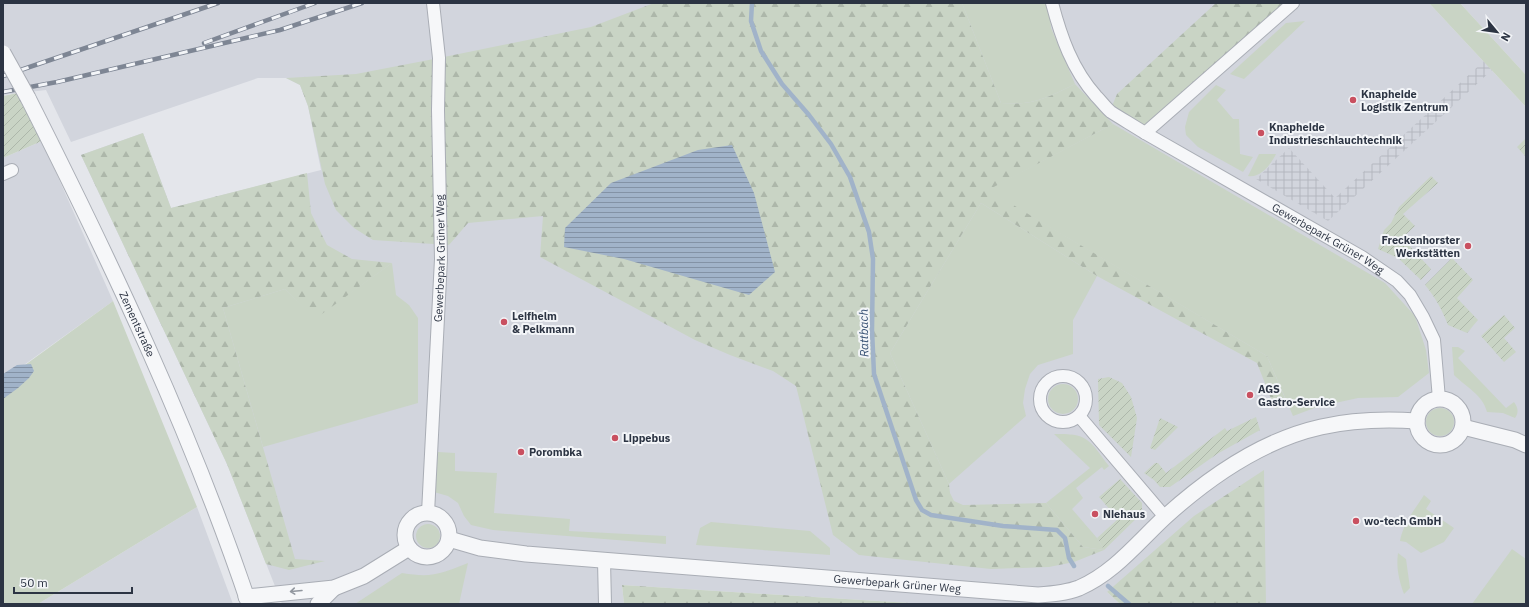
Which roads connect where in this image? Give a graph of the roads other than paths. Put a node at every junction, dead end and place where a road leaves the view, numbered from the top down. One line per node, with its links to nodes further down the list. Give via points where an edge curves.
1 (434, 3): 11 (street, Gewerbepark Grüner Weg, via 439,58 442,259)
2 (1052, 3): 5 (street, Gewerbepark Grüner Weg, via 1059,31 1085,84 1110,111)
3 (1293, 3): 5 (street)
4 (3, 53): 17 (street, Zementstraße, bridge, via 75,190 126,298 194,457)
5 (1145, 133): 6 (street, Gewerbepark Grüner Weg, via 1355,253 1397,280 1410,295 1434,340)
6 (1439, 399): 8 (street, via 1426,403 1418,414); 9 (street, via 1452,402 1458,407 1462,413)
7 (1079, 416): 12 (street)
8 (1417, 421): 9 (street, via 1421,435 1426,441 1436,445 1448,444 1455,440); 12 (street, Gewerbepark Grüner Weg, via 1390,419 1327,426 1272,443 1204,485)
9 (1463, 427): 10 (street)
10 (1526, 445)
11 (428, 513): 13 (street, via 437,515 445,521); 14 (street, via 418,515 410,521 405,539)
12 (1165, 517): 15 (street, Gewerbepark Grüner Weg, via 1119,563 1097,579 1057,594 1038,595)
13 (450, 540): 14 (street, via 437,556 427,558 416,555); 15 (street, Gewerbepark Grüner Weg, via 480,548)
14 (408, 548): 16 (street, via 364,576)
15 (604, 561): 19 (street)
16 (334, 588): 17 (street, one-way to 17); 18 (street)
17 (248, 600)
18 (318, 604)
19 (605, 604)

